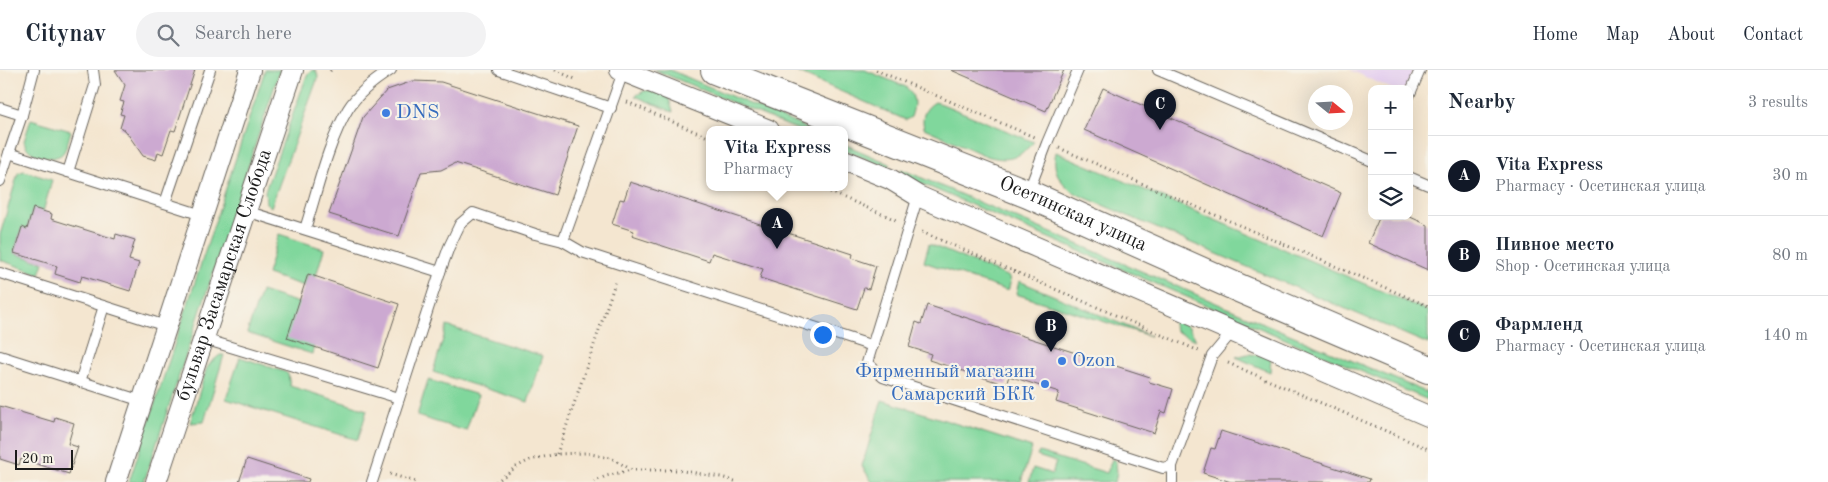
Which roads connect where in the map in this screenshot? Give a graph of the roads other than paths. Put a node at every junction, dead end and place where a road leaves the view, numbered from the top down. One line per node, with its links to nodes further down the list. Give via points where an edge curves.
1 (34, 70): 16 (lane)
2 (93, 70): 21 (lane, via 95,85)
3 (210, 70): 27 (lane)
4 (250, 70): 29 (street, бульвар Засамарская Слобода)
5 (293, 70): 28 (street, бульвар Засамарская Слобода)
6 (391, 70): 30 (lane, via 374,81 349,108 333,142)
7 (499, 70): 15 (lane)
8 (715, 70): 25 (street, Осетинская улица)
9 (1078, 70): 25 (lane, via 1046,142)
10 (1158, 70): 19 (lane)
11 (1420, 70): 13 (lane)
12 (622, 71): 15 (lane); 17 (street)
13 (1413, 87)
14 (0, 108): 16 (lane)
15 (611, 108): 31 (lane)
16 (22, 115): 18 (lane)
17 (759, 126)
18 (9, 153): 21 (lane); 23 (lane)
19 (1368, 159)
20 (848, 162): 26 (street, via 890,179)
21 (68, 172): 27 (lane)
22 (1413, 179): 24 (lane)
23 (0, 181)
24 (1428, 185)
25 (1028, 194): 40 (street, Осетинская улица)
26 (918, 196): 36 (street); 38 (lane)
27 (166, 204): 29 (lane)
28 (246, 211): 30 (lane); 37 (street, бульвар Засамарская Слобода)
29 (202, 216): 35 (street, бульвар Засамарская Слобода)
30 (305, 229): 32 (lane)
31 (563, 241): 32 (lane, via 473,213 460,224); 38 (lane, via 582,252)
32 (440, 272): 42 (lane)
33 (0, 273): 34 (lane)
34 (104, 306): 35 (lane); 41 (lane)
35 (166, 326): 43 (street, бульвар Засамарская Слобода)
36 (1232, 332): 44 (street); 45 (lane, via 1212,356)
37 (204, 339): 42 (lane); 47 (street, бульвар Засамарская Слобода)
38 (873, 346): 45 (lane, via 867,362 883,377 1163,468)
39 (0, 356): 41 (lane)
40 (1428, 369)
41 (80, 382): 43 (lane)
42 (399, 398): 48 (lane)
43 (142, 402): 46 (street, бульвар Засамарская Слобода)
44 (1428, 416)
45 (1172, 466): 49 (lane)
46 (116, 482)
47 (156, 482)
48 (372, 482)
49 (1172, 482)

